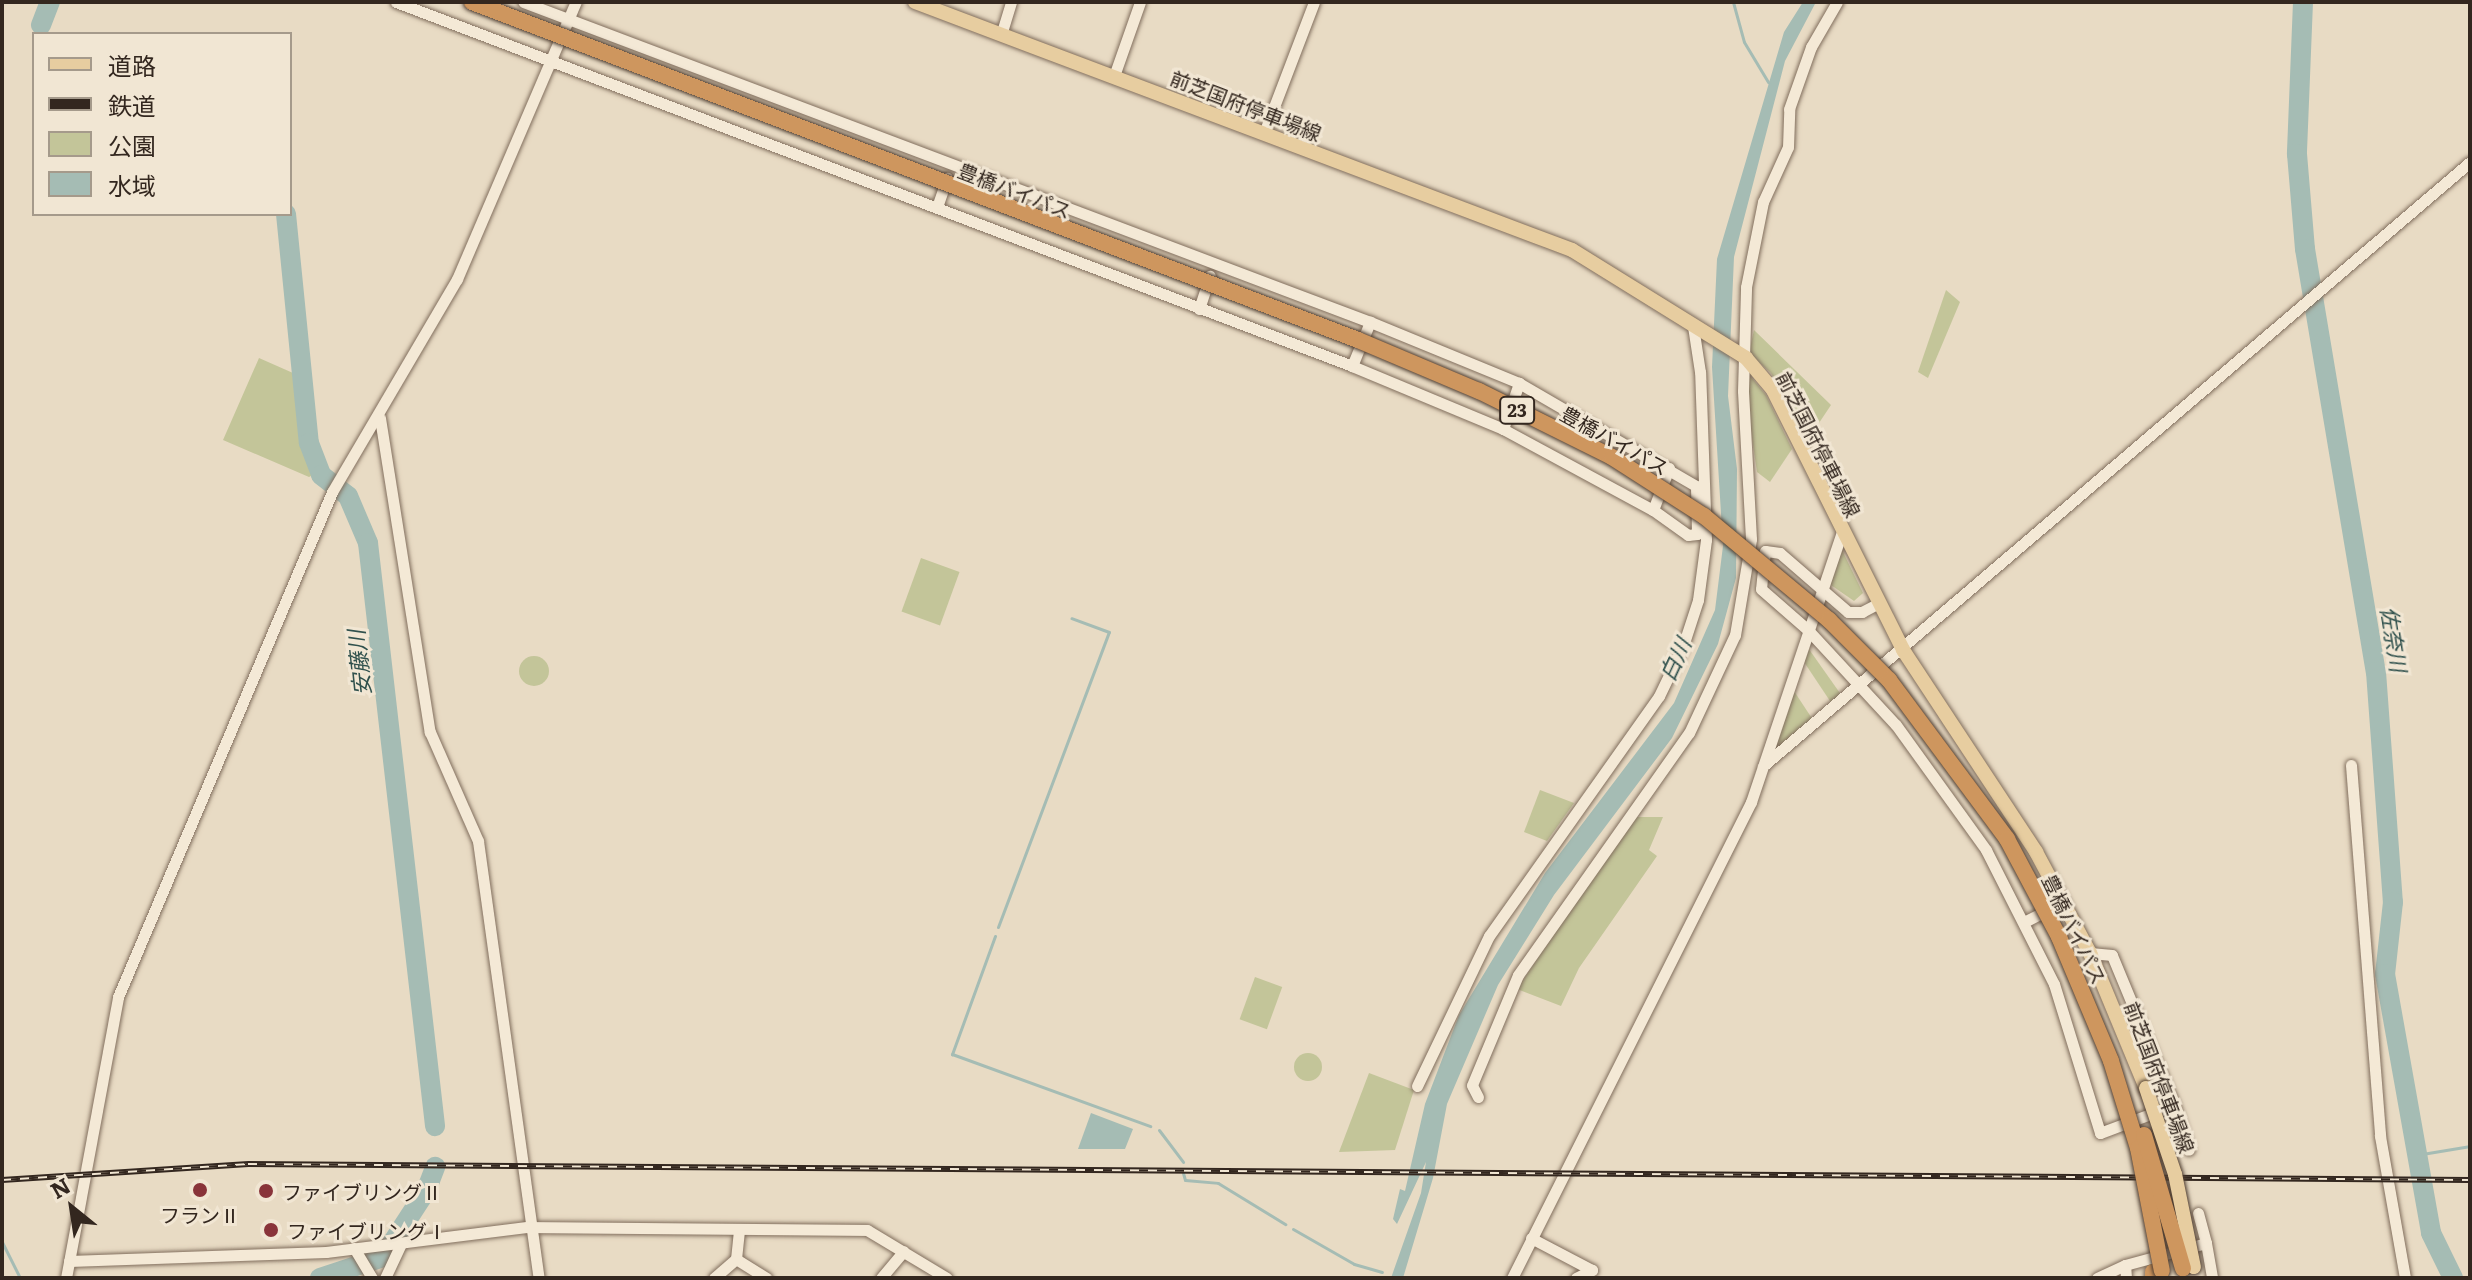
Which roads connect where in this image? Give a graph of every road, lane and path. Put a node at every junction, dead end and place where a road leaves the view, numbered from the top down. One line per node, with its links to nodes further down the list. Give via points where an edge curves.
1 (396, 2): 13 (street)
2 (472, 2): 56 (highway, 豊橋バイパス / 23, bridge, via 1358,340 1479,391 1612,457 1704,516 1829,620 1889,680 2007,839 2096,1020 2126,1104)
3 (492, 2): 56 (highway, 豊橋バイパス / 23, bridge, via 1360,334 1618,452 1710,513 1834,614 1894,675 2015,838 2067,930 2134,1108)
4 (523, 2): 11 (street)
5 (576, 2): 11 (street)
6 (915, 2): 12 (main road, 前芝国府停車場線)
7 (1011, 2): 12 (street)
8 (1140, 2): 14 (street)
9 (1314, 2): 15 (street)
10 (1837, 2): 23 (street, via 1811,47 1789,109 1788,147 1763,202 1746,287)
11 (569, 20): 13 (street); 17 (street)
12 (1001, 35): 14 (main road, 前芝国府停車場線)
13 (551, 61): 18 (street); 26 (street, via 457,279)
14 (1114, 76): 15 (main road, 前芝国府停車場線)
15 (1264, 133): 22 (main road, 前芝国府停車場線, via 1572,250)
16 (2470, 162): 34 (street)
17 (951, 167): 18 (street); 19 (street)
18 (937, 207): 20 (street)
19 (1214, 265): 20 (street); 21 (street)
20 (1199, 309): 24 (street)
21 (1370, 322): 24 (street); 25 (street)
22 (1696, 328): 23 (main road, 前芝国府停車場線); 41 (street, via 1706,540 1698,600 1683,646 1659,696 1489,936)
23 (1744, 357): 30 (main road, 前芝国府停車場線, via 1773,390); 42 (street, via 1751,539 1741,611 1724,665 1689,733 1518,975 1472,1085)
24 (1352, 366): 27 (street)
25 (1519, 383): 27 (street); 28 (street)
26 (380, 418): 46 (street, via 430,732 478,841 501,1036 523,1152); 53 (street, via 336,486 118,997)
27 (1503, 429): 29 (street)
28 (1669, 468): 29 (street); 29 (street, via 1696,486 1697,534 1688,535)
29 (1653, 510)
30 (1842, 532): 31 (street); 32 (main road, 前芝国府停車場線)
31 (1822, 590): 32 (street, via 1848,612); 33 (street); 33 (street, via 1780,553 1765,551 1761,589)
32 (1877, 604): 34 (main road, 前芝国府停車場線)
33 (1808, 630): 35 (street); 37 (street)
34 (1903, 650): 35 (street); 38 (main road, 前芝国府停車場線, via 1999,790)
35 (1859, 685): 37 (street); 39 (street, via 1947,790)
36 (2351, 765): 69 (street, via 2380,1136)
37 (1763, 766): 48 (street, via 1651,1009)
38 (2063, 902): 39 (street); 40 (main road, 前芝国府停車場線)
39 (2026, 921): 43 (street, via 2054,984 2100,1133)
40 (2090, 953): 43 (street, via 2112,955); 56 (main road, 前芝国府停車場線, bridge, via 2175,1174)
41 (1417, 1086)
42 (1478, 1097)
43 (2174, 1105): 44 (street)
44 (2189, 1150)
45 (2198, 1213): 49 (street)
46 (528, 1227): 47 (street); 50 (street); 59 (street)
47 (739, 1229): 51 (street, via 867,1230); 52 (street)
48 (1531, 1238): 64 (street); 65 (street, via 1592,1270)
49 (2206, 1243): 55 (street); 68 (street)
50 (396, 1244): 54 (street); 58 (street)
51 (904, 1251): 62 (street); 63 (street)
52 (736, 1259): 60 (street); 61 (street)
53 (69, 1261): 54 (street); 57 (street)
54 (362, 1264)
55 (2125, 1265): 66 (street); 67 (street)
56 (2172, 1274)
57 (66, 1278)
58 (385, 1278)
59 (539, 1278)
60 (714, 1278)
61 (767, 1278)
62 (881, 1278)
63 (947, 1278)
64 (1512, 1278)
65 (1576, 1278)
66 (2097, 1278)
67 (2126, 1278)
68 (2212, 1278)
69 (2405, 1278)

